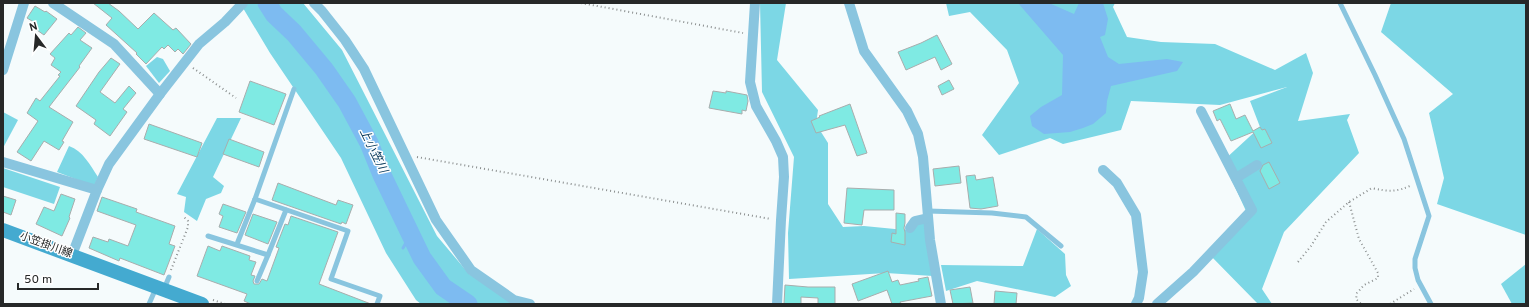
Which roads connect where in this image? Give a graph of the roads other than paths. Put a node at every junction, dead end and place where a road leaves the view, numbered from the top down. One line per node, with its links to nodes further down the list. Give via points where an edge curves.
1 (24, 3): 8 (street)
2 (53, 3): 10 (street, via 114,44)
3 (314, 3): 32 (street, via 345,40 364,69 436,220 471,270 514,300)
4 (755, 3): 33 (street, via 750,82 756,106 783,157)
5 (849, 3): 19 (street, via 864,51 907,112 918,134 923,156)
6 (1340, 3): 37 (lane, via 1404,139 1429,216 1415,259 1418,280)
7 (241, 6): 10 (street, via 207,36)
8 (3, 70)
9 (294, 90): 17 (lane)
10 (160, 94): 16 (street, via 109,164)
11 (1201, 111): 15 (street)
12 (3, 162): 16 (street)
13 (1257, 165): 15 (street)
14 (1103, 170): 35 (street, via 1117,183 1136,215 1143,272)
15 (1236, 178): 36 (street, via 1252,210)
16 (97, 190): 25 (street)
17 (255, 199): 18 (lane); 23 (lane)
18 (286, 210): 26 (lane); 31 (lane, via 348,231 331,279 380,296)
19 (928, 214): 20 (street, via 915,221); 24 (lane, via 992,213 1026,217); 34 (street)
20 (910, 228)
21 (3, 230): 25 (main road, 小笠掛川線)
22 (208, 236): 23 (lane)
23 (237, 244): 26 (lane)
24 (1061, 246)
25 (72, 255): 28 (main road, 小笠掛川線)
26 (268, 255): 27 (lane)
27 (257, 281)
28 (163, 284): 29 (lane); 30 (main road, 小笠掛川線)
29 (150, 304)
30 (202, 304)
31 (377, 304)
32 (530, 304)
33 (777, 304)
34 (941, 304)
35 (1136, 304)
36 (1157, 304)
37 (1431, 304)

